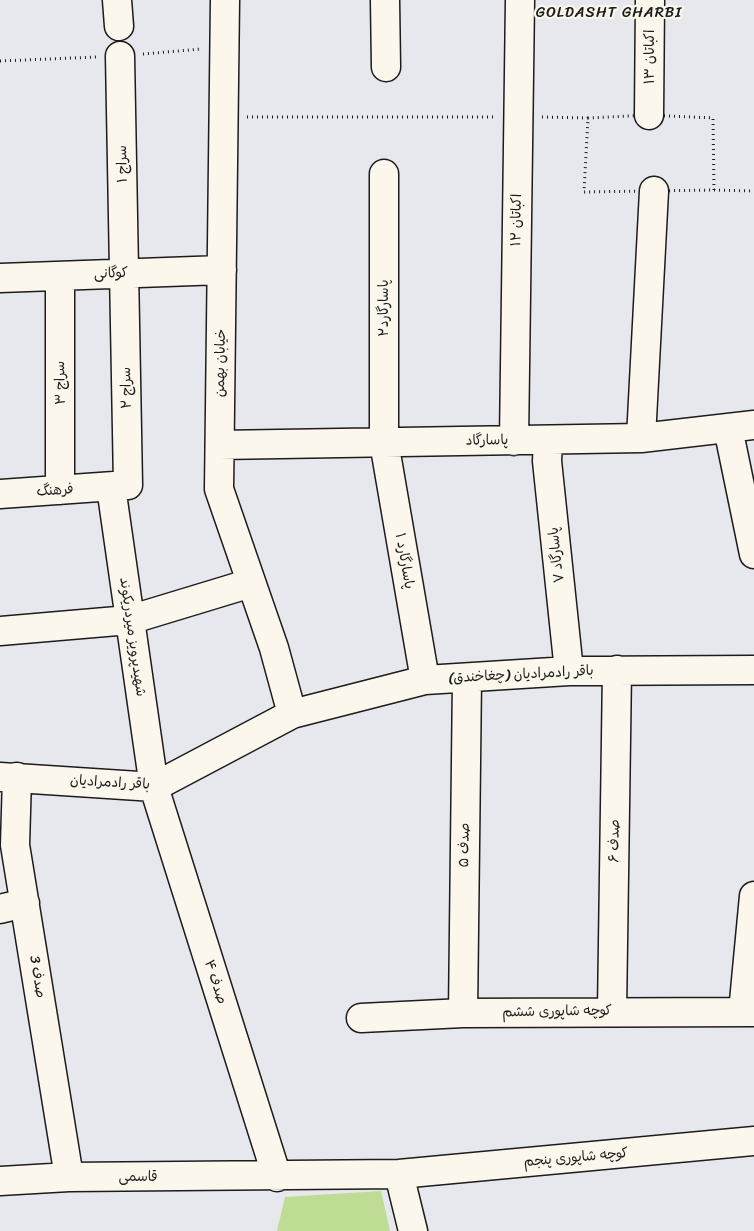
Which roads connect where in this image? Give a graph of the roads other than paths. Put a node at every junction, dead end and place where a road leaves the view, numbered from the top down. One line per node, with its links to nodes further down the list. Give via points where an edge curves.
1 (225, 0): 10 (street, خیابان بهمن)
2 (385, 0): 6 (street)
3 (520, 0): 16 (street, اکباتان ۱۲)
4 (650, 0): 7 (street, اکباتان ۱۳)
5 (120, 56): 11 (street, سراج ۱)
6 (386, 67)
7 (649, 115)
8 (384, 174): 18 (street, پاسارگارد۲)
9 (654, 191): 15 (street)
10 (222, 270): 11 (street, کوگانی); 19 (street, خیابان بهمن)
11 (125, 273): 12 (street, کوگانی); 20 (street, سراج ۲, via 128,486)
12 (60, 276): 13 (street, کوگانی); 21 (street, سراج ۳)
13 (0, 278)
14 (741, 426): 15 (street, پاسارگاد); 23 (street)
15 (642, 438): 17 (street, پاسارگاد)
16 (514, 440): 17 (street, پاسارگاد); 18 (street, پاسارگاد)
17 (548, 440): 29 (street, پاسارگاد ۷, via 547,461)
18 (384, 442): 19 (street, پاسارگاد); 31 (street, پاسارگارد ۱)
19 (220, 445): 24 (street, خیابان بهمن, via 219,489)
20 (111, 487): 21 (street, فرهنگ); 25 (street, شهیدپرویز میردریکوند)
21 (60, 490): 22 (street, فرهنگ)
22 (0, 494)
23 (754, 554)
24 (251, 583): 25 (street); 32 (street, خیابان بهمن, via 274,648)
25 (130, 620): 26 (street); 34 (street, شهیدپرویز میردریکوند)
26 (0, 631)
27 (617, 670): 28 (street, باقر رادمرادیان (چغاخندق)); 29 (street, باقر رادمرادیان (چغاخندق)); 37 (street, صدف ۶)
28 (754, 670)
29 (569, 671): 30 (street, باقر رادمرادیان (چغاخندق))
30 (467, 678): 31 (street, باقر رادمرادیان (چغاخندق)); 39 (street, صدف ۵)
31 (425, 680): 32 (street, باقر رادمرادیان (چغاخندق))
32 (292, 714): 34 (street, باقر رادمرادیان)
33 (9, 777): 34 (street, باقر رادمرادیان); 36 (street, صدف 3, via 15,845)
34 (154, 787): 44 (street, صدف ۴)
35 (754, 896): 38 (street)
36 (12, 906): 43 (street, صدف 3)
37 (612, 1011): 38 (street, کوچه شاپوری ششم); 39 (street, کوچه شاپوری ششم)
38 (748, 1012)
39 (463, 1013): 40 (street, کوچه شاپوری ششم)
40 (361, 1018)
41 (754, 1141): 42 (street, کوچه شاپوری پنجم)
42 (399, 1174): 44 (street, کوچه شاپوری پنجم); 46 (street)
43 (69, 1177): 44 (street, قاسمی); 45 (street, قاسمی)
44 (277, 1177)
45 (0, 1181)
46 (413, 1231)

